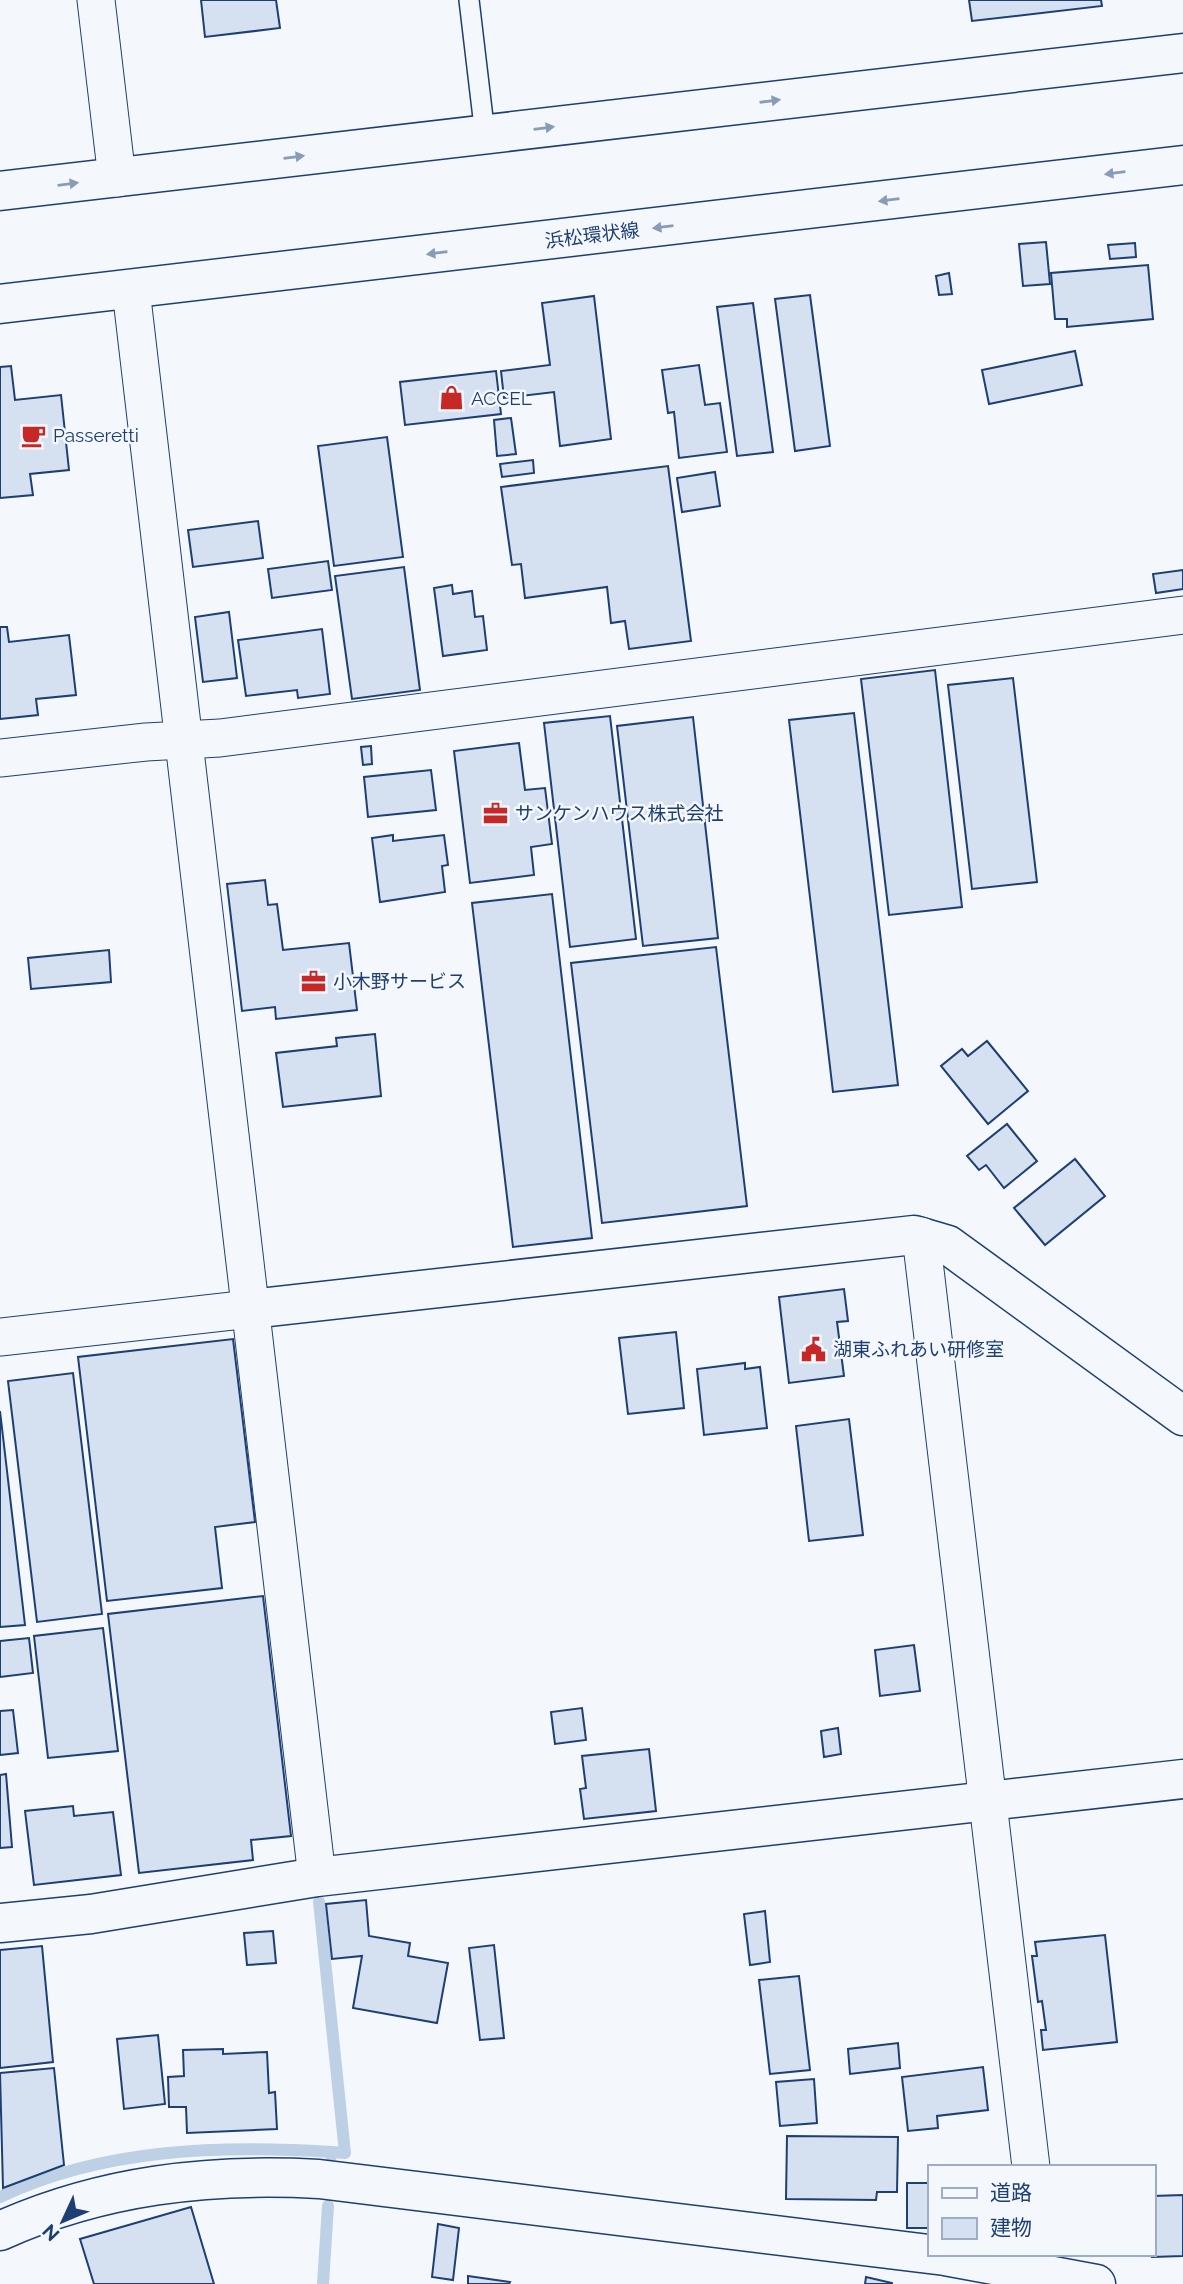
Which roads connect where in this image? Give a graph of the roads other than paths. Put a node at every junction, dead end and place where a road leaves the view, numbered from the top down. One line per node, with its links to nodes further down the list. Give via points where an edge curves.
1 (96, 0): 6 (street)
2 (469, 0): 4 (lane)
3 (1183, 53): 4 (street, one-way to 3)
4 (485, 135): 6 (street, one-way to 4)
5 (1183, 165): 8 (street, 浜松環状線, one-way to 8)
6 (117, 178): 7 (street, one-way to 6)
7 (0, 191)
8 (131, 290): 9 (street, 浜松環状線); 11 (street)
9 (0, 304)
10 (1183, 615): 11 (street)
11 (183, 740): 12 (street); 14 (street)
12 (0, 758)
13 (921, 1236): 14 (street); 16 (street, via 962,1254); 18 (street)
14 (250, 1309): 15 (street); 19 (street)
15 (0, 1337)
16 (1183, 1416)
17 (1183, 1779): 18 (street)
18 (988, 1801): 19 (street); 21 (street)
19 (317, 1877): 20 (street, via 91,1914)
20 (0, 1923)
21 (1031, 2165)
22 (0, 2231): 23 (street, via 56,2209 143,2187 197,2179 275,2177)
23 (928, 2254)
24 (954, 2256): 25 (street)
25 (1035, 2263): 26 (street)
26 (1096, 2284)

